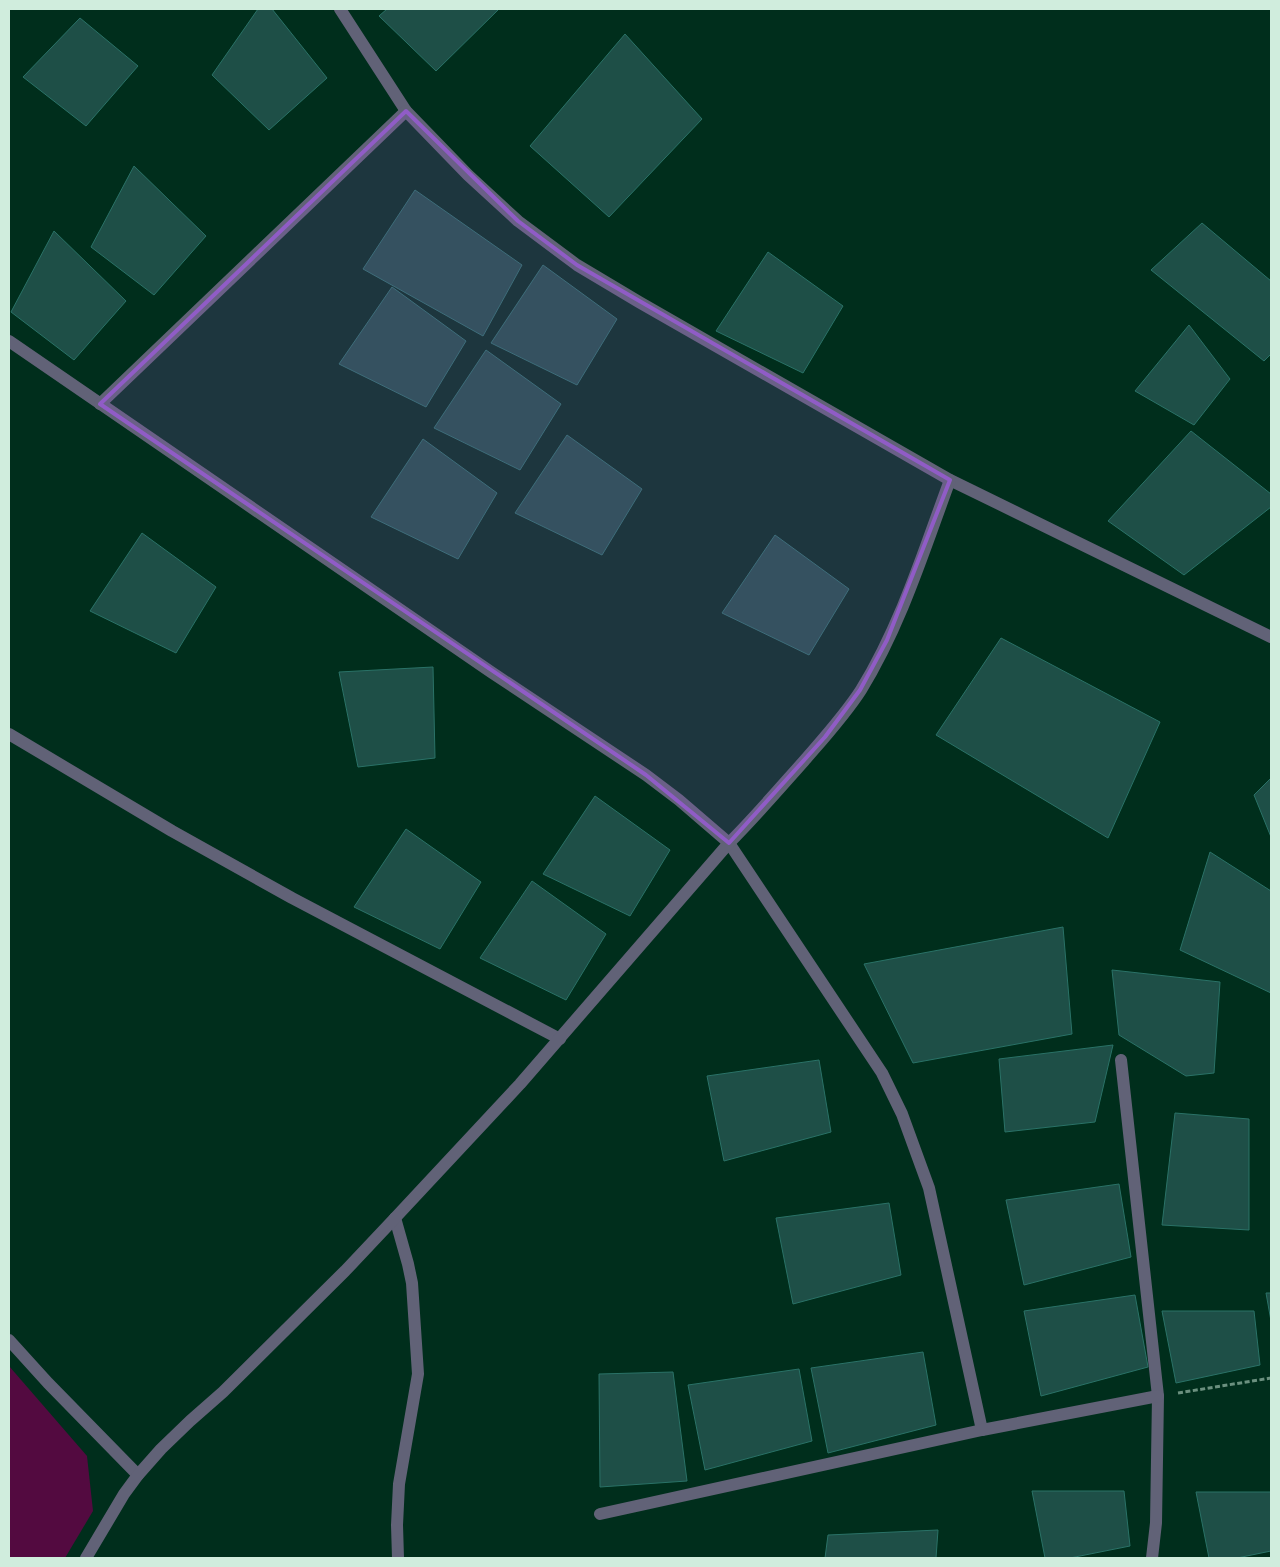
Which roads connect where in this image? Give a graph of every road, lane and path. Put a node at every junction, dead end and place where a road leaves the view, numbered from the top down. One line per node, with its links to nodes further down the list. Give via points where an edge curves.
1 (340, 9): 2 (street)
2 (406, 111): 4 (street); 5 (street, via 518,221 577,265)
3 (9, 341): 4 (street)
4 (100, 404): 8 (street, via 646,775)
5 (950, 480): 6 (street); 8 (street, via 895,622 860,690 825,737)
6 (1271, 637)
7 (9, 734): 9 (street, via 283,893)
8 (729, 843): 9 (street); 15 (street, via 882,1074 902,1114 929,1188)
9 (560, 1039): 11 (street)
10 (1121, 1060): 14 (street)
11 (395, 1218): 16 (street); 19 (street, via 412,1284 418,1374 399,1484)
12 (9, 1340): 16 (street)
13 (1271, 1378): 14 (path)
14 (1158, 1396): 15 (street); 20 (street, via 1156,1523)
15 (982, 1430): 17 (street)
16 (138, 1475): 18 (street)
17 (600, 1514)
18 (86, 1558)
19 (398, 1558)
20 (1152, 1558)

